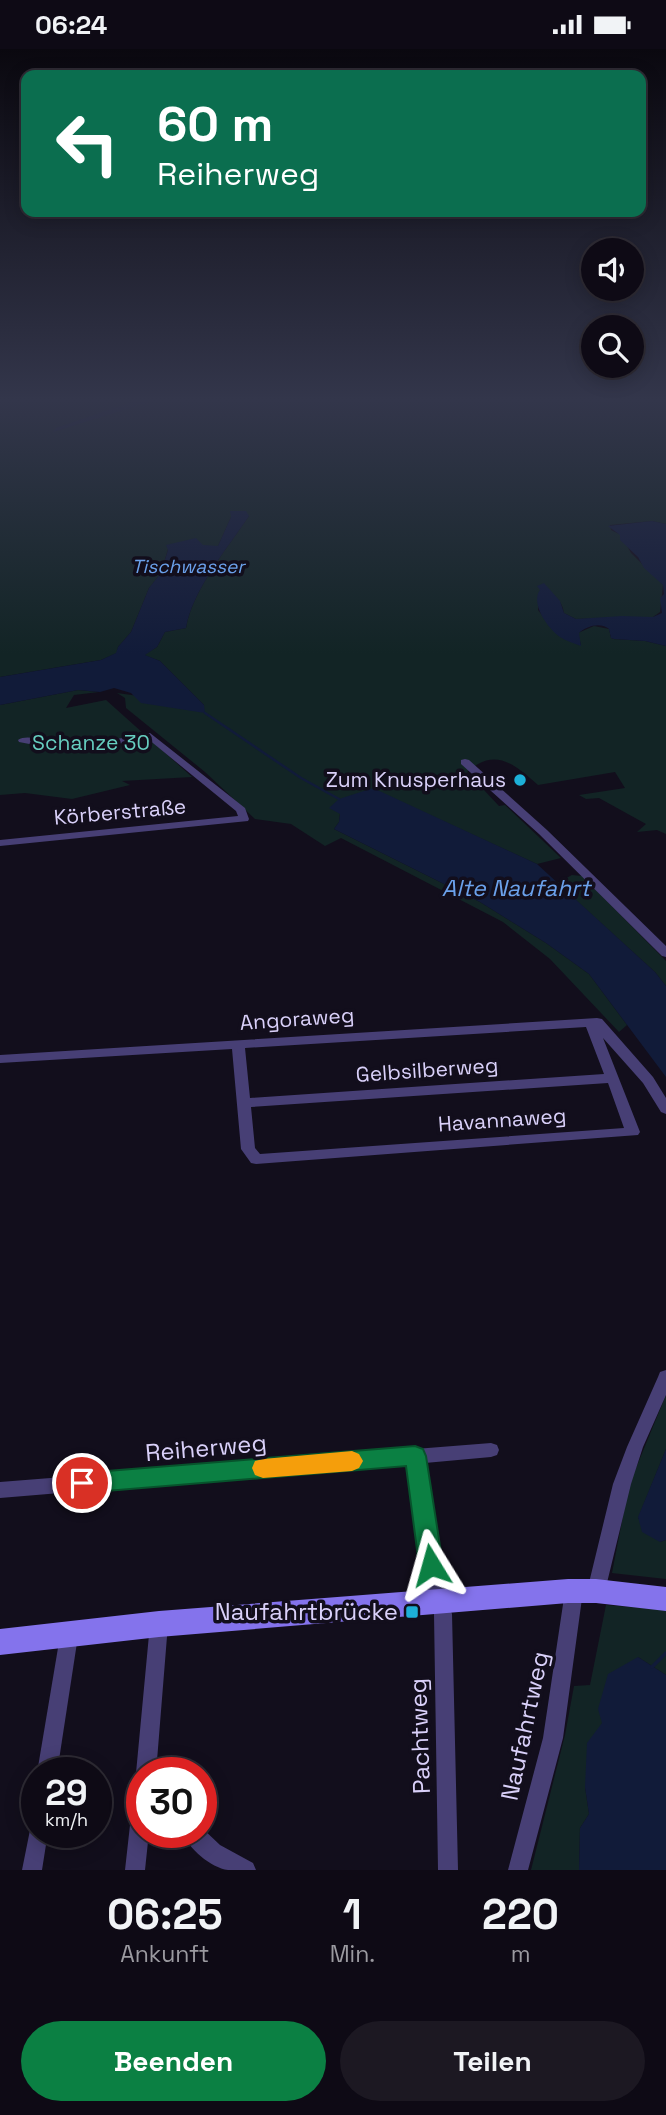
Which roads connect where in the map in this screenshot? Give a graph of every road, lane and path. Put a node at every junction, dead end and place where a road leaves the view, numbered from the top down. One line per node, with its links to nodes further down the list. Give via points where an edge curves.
1 (23, 740): 3 (street, via 83,748 150,736 241,810)
2 (465, 762): 5 (street)
3 (244, 819): 4 (street, Körberstraße)
4 (0, 843)
5 (666, 953)
6 (594, 1022): 7 (street, Angoraweg); 9 (street, Havannaweg); 11 (street, via 648,1080)
7 (238, 1044): 8 (street, Angoraweg); 10 (street)
8 (0, 1059)
9 (613, 1078): 10 (street, Gelbsilberweg); 10 (street, Havannaweg, via 633,1132 256,1159 248,1149)
10 (245, 1103)
11 (666, 1109)
12 (666, 1377): 16 (street, Naufahrtweg, via 635,1447)
13 (491, 1450): 14 (street, Reiherweg)
14 (415, 1456): 15 (street, Reiherweg); 18 (street)
15 (0, 1490)
16 (585, 1591): 17 (main road); 18 (main road); 33 (street, Naufahrtweg)
17 (666, 1599)
18 (438, 1602): 19 (main road); 32 (street, Pachtweg, via 443,1614)
19 (159, 1624): 20 (main road); 22 (street)
20 (69, 1636): 21 (main road); 23 (street)
21 (0, 1642)
22 (148, 1752): 24 (street); 25 (street)
23 (50, 1757)
24 (148, 1757)
25 (150, 1757)
26 (35, 1848): 29 (street)
27 (137, 1848): 30 (street)
28 (209, 1848): 31 (street)
29 (32, 1870)
30 (135, 1870)
31 (246, 1870)
32 (448, 1870)
33 (518, 1870)

